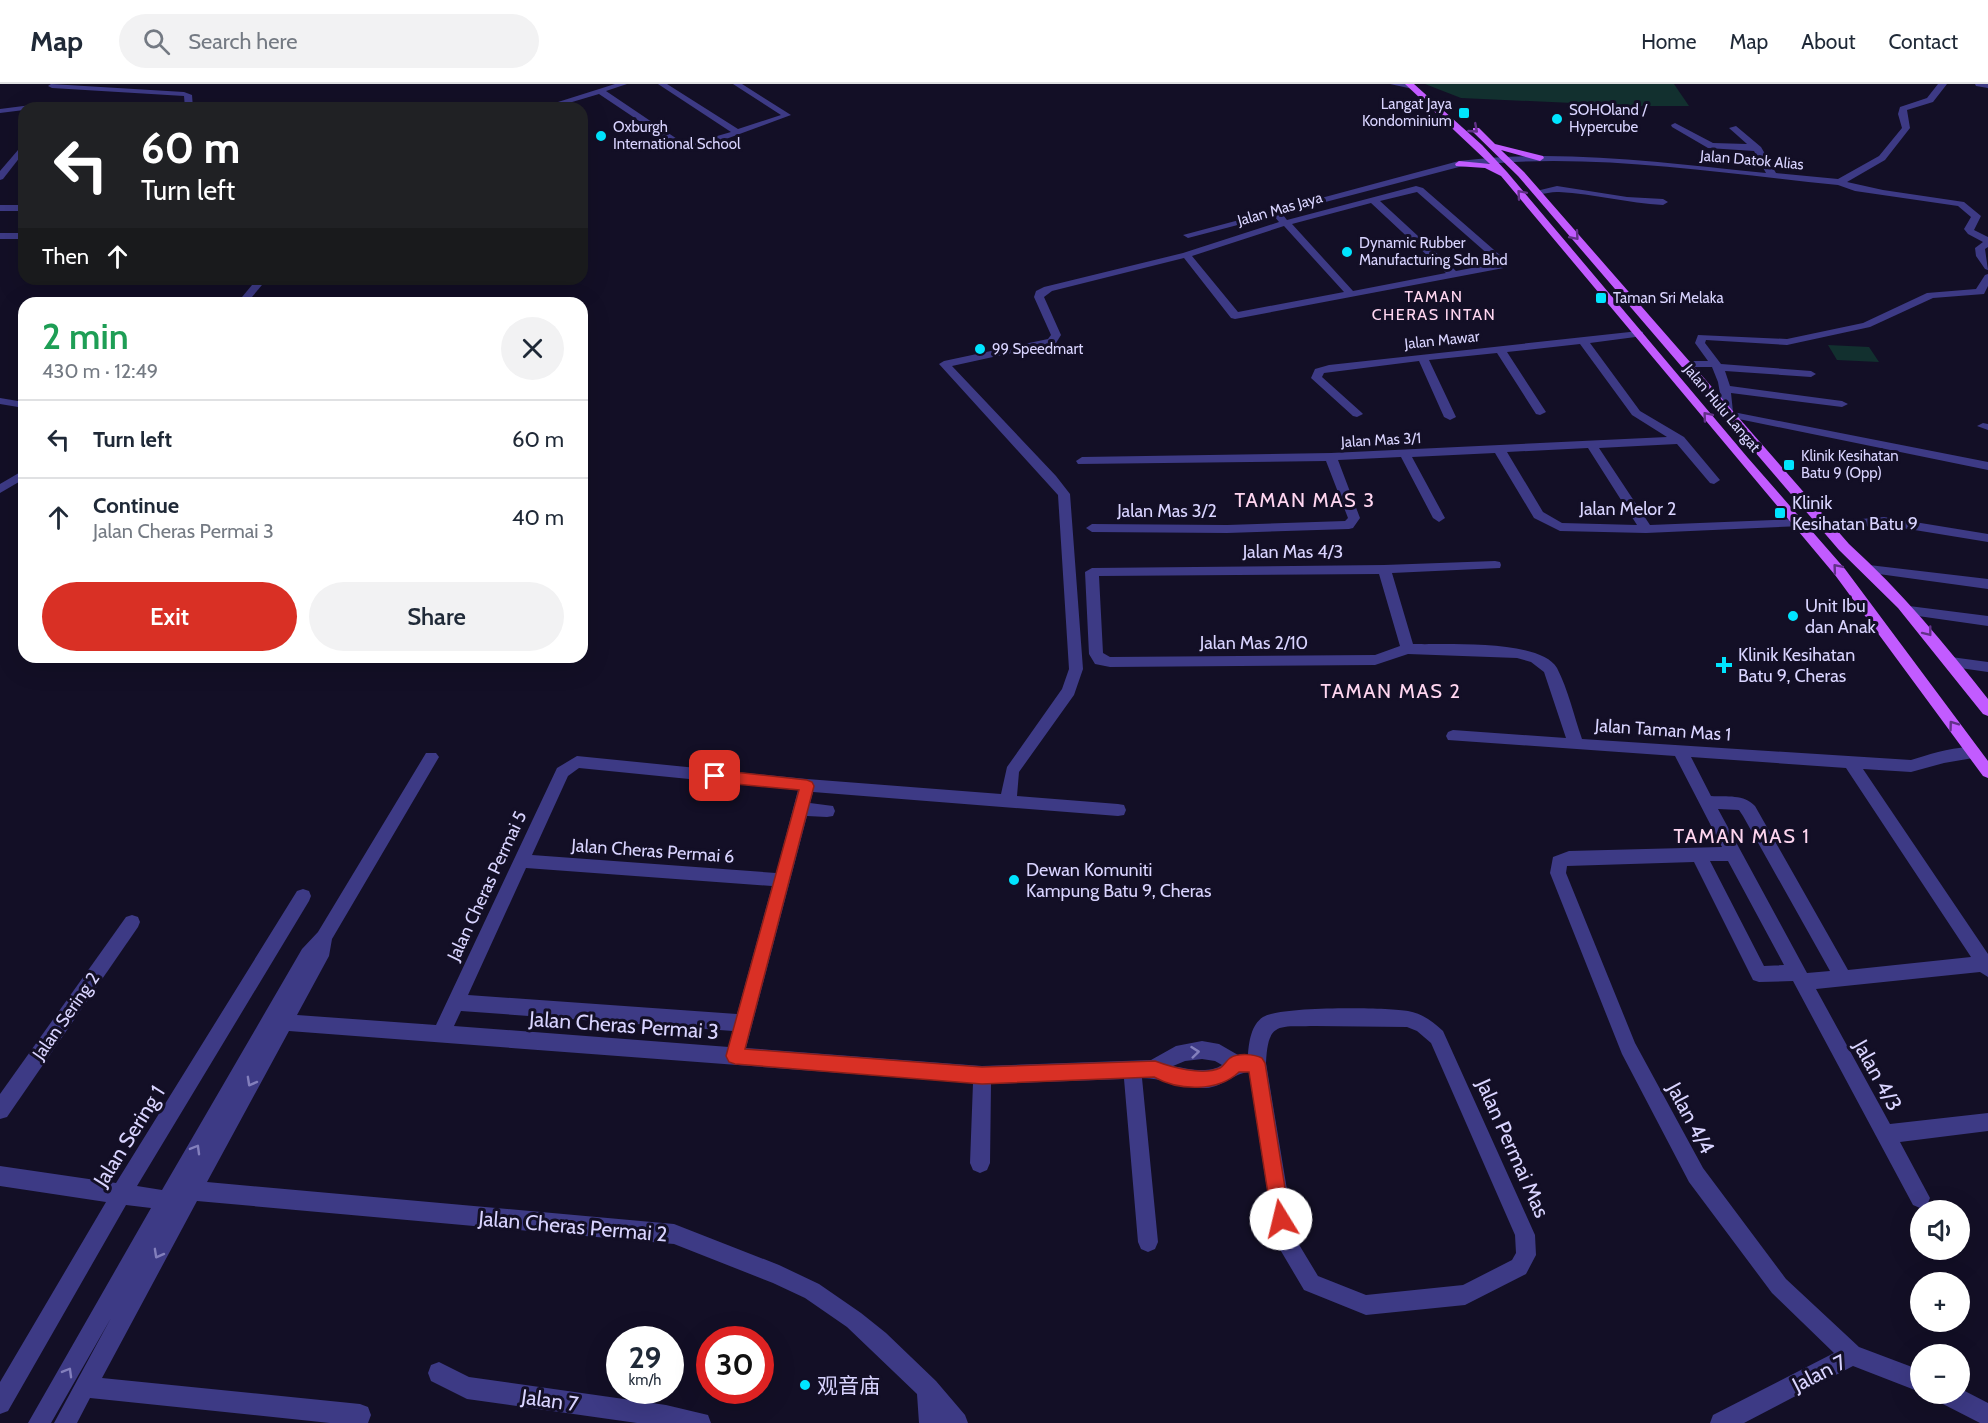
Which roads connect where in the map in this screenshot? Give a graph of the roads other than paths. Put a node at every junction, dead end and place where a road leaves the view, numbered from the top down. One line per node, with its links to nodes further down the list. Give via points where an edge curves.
1 (623, 84): 10 (street)
2 (662, 84): 19 (street)
3 (737, 84): 19 (street, via 787,114)
4 (1394, 84): 7 (street)
5 (1943, 84): 35 (street, via 1930,100 1904,109 1906,128 1882,158)
6 (1979, 84): 9 (street)
7 (1413, 85): 15 (main road); 21 (main road, Jalan Hulu Langat)
8 (52, 86): 11 (street, via 184,94)
9 (1988, 86)
10 (600, 87): 12 (street); 19 (street, via 684,148)
11 (189, 102)
12 (559, 102)
13 (18, 108): 14 (street)
14 (0, 111)
15 (1464, 120)
16 (1675, 124): 22 (street, via 1711,146)
17 (1472, 126): 20 (main road, Jalan Hulu Langat, one-way to 20)
18 (1733, 128): 22 (street)
19 (738, 133)
20 (1490, 144): 24 (main road, Jalan Hulu Langat); 25 (main road)
21 (1479, 147): 26 (main road, Jalan Hulu Langat); 30 (main road, via 1481,154)
22 (1758, 149): 33 (street)
23 (18, 154): 27 (street)
24 (1504, 158): 25 (street, Jalan Datok Alias); 26 (street, Jalan Datok Alias); 32 (main road, Jalan Hulu Langat)
25 (1540, 158): 32 (main road, via 1524,161); 33 (street, Jalan Datok Alias)
26 (1490, 159): 30 (street, Jalan Datok Alias); 31 (main road, Jalan Hulu Langat)
27 (13, 160): 28 (street); 29 (street); 34 (street)
28 (18, 160)
29 (0, 162)
30 (1462, 163): 31 (main road, via 1487,165); 41 (street, Jalan Datok Alias)
31 (1504, 174): 56 (main road, Jalan Hulu Langat, one-way to 31)
32 (1521, 174): 36 (main road, Jalan Hulu Langat)
33 (1773, 176): 35 (street, Jalan Datok Alias)
34 (0, 177)
35 (1840, 182): 48 (street, Jalan Datok Alias, via 1855,188 1961,204 1976,216 1969,228 1988,243 1980,248)
36 (1536, 192): 38 (street, via 1557,189); 60 (main road, Jalan Hulu Langat, one-way to 60)
37 (1372, 199): 42 (street, Jalan Mas Jaya); 51 (street); 51 (street, Jalan Mas Jaya, via 1420,190 1506,265)
38 (1663, 202)
39 (0, 208): 40 (street)
40 (18, 208)
41 (1274, 212): 42 (street); 43 (street, Jalan Datok Alias)
42 (1285, 223): 49 (street, Jalan Mas Jaya); 54 (street)
43 (1188, 235)
44 (0, 236): 45 (street)
45 (11, 236): 46 (street); 47 (street)
46 (18, 236)
47 (0, 244)
48 (1984, 254): 50 (street)
49 (1186, 255): 54 (street, via 1235,316); 108 (street, Jalan Mas Jaya, via 1040,293 1056,335 1052,341 944,364 1064,494 1076,669 1069,691 1012,771)
50 (1988, 267)
51 (1455, 276): 54 (street)
52 (1988, 277): 61 (street, via 1980,292 1931,296 1866,325 1787,342 1702,337 1700,343)
53 (257, 285): 55 (street)
54 (1351, 294)
55 (247, 297)
56 (1640, 334): 57 (street, Jalan Mawar); 84 (main road, Jalan Hulu Langat, one-way to 56)
57 (1583, 340): 58 (street, Jalan Mawar); 71 (street, via 1636,413)
58 (1499, 348): 59 (street, Jalan Mawar); 67 (street)
59 (1422, 357): 68 (street, Jalan Mawar, via 1319,371 1316,378); 70 (street)
60 (1686, 364): 61 (street); 69 (main road, Jalan Hulu Langat)
61 (1718, 365): 62 (street); 63 (street)
62 (1811, 374)
63 (1726, 389): 66 (street); 69 (street)
64 (0, 401): 65 (street)
65 (18, 404)
66 (1842, 404)
67 (1540, 412)
68 (1357, 414)
69 (1728, 414): 77 (street); 85 (main road, Jalan Hulu Langat)
70 (1450, 417)
71 (1680, 440): 72 (street, Jalan Mas 3/1); 81 (street)
72 (1591, 444): 73 (street, Jalan Mas 3/1); 87 (street)
73 (1498, 449): 74 (street, Jalan Mas 3/1); 87 (street, Jalan Melor 2, via 1538,515 1546,521 1560,527)
74 (1405, 454): 75 (street, Jalan Mas 3/1); 83 (street)
75 (1331, 457): 76 (street, Jalan Mas 3/1); 86 (street, Jalan Mas 3/2, via 1354,518 1349,525)
76 (1082, 461)
77 (1988, 466)
78 (18, 468): 80 (street)
79 (18, 478): 82 (street)
80 (0, 479)
81 (1714, 480)
82 (0, 489)
83 (1439, 518)
84 (1798, 523): 87 (street, Jalan Melor 2); 103 (main road, Jalan Hulu Langat, one-way to 84, via 1875,616)
85 (1826, 526): 88 (street, via 1884,521); 91 (main road, Jalan Hulu Langat)
86 (1092, 528)
87 (1646, 529)
88 (1988, 538)
89 (1494, 565): 90 (street, Jalan Mas 4/3)
90 (1384, 569): 95 (street); 96 (street, Jalan Mas 4/3, via 1092,572 1096,654)
91 (1869, 569): 92 (street); 93 (main road, Jalan Hulu Langat)
92 (1988, 584)
93 (1909, 611): 94 (street); 97 (main road, Jalan Hulu Langat, one-way to 97)
94 (1988, 621)
95 (1407, 649): 96 (street, Jalan Mas 2/10, via 1375,660); 101 (street, via 1518,653 1536,658 1551,669)
96 (1100, 660)
97 (1951, 662): 98 (street); 99 (main road, Jalan Hulu Langat)
98 (1988, 667)
99 (1988, 710)
100 (1453, 736): 101 (street, Jalan Taman Mas 1)
101 (1576, 744): 102 (street, Jalan Taman Mas 1)
102 (1680, 751): 105 (street, Jalan Taman Mas 1); 109 (street, Jalan 4/3)
103 (1974, 753): 105 (street, Jalan Taman Mas 1, via 1911,766); 106 (main road, Jalan Hulu Langat)
104 (431, 758): 123 (street, via 324,937 320,956)
105 (1850, 762): 119 (street)
106 (1988, 772)
107 (807, 786): 108 (street); 110 (street); 115 (street, Jalan Cheras Permai 5, via 577,762 562,772)
108 (1008, 802): 111 (street)
109 (1706, 802): 113 (street, Jalan 4/3); 121 (street, via 1743,804)
110 (801, 809): 112 (street); 116 (street)
111 (1118, 810)
112 (827, 811)
113 (1733, 854): 114 (street); 120 (street, Jalan 4/3)
114 (1699, 855): 120 (street, via 1759,974); 141 (street, Jalan 4/4, via 1569,858 1559,862 1558,873 1628,1048 1696,1175 1779,1286)
115 (521, 861): 116 (street, Jalan Cheras Permai 6); 122 (street, Jalan Cheras Permai 5)
116 (782, 880): 124 (street)
117 (303, 896): 137 (street, Jalan Sering 1)
118 (132, 922): 132 (street, Jalan Sering 2)
119 (1986, 967): 121 (street)
120 (1800, 977): 121 (street); 134 (street, Jalan 4/3)
121 (1843, 978)
122 (456, 1002): 124 (street); 125 (street, Jalan Cheras Permai 5)
123 (277, 1022): 125 (street, Jalan Cheras Permai 3); 138 (street)
124 (744, 1023): 126 (street)
125 (441, 1034): 126 (street, Jalan Cheras Permai 3)
126 (735, 1056): 131 (street, Jalan Cheras Permai 3)
127 (1257, 1063): 127 (street, Jalan Permai Mas, via 1285,1241 1311,1283 1366,1305 1465,1295 1519,1267 1526,1255 1525,1235 1437,1037 1423,1024 1407,1019 1292,1018 1272,1022 1259,1035); 128 (street)
128 (1236, 1064): 129 (street, via 1224,1075 1210,1078 1180,1078); 129 (street, one-way to 128, via 1178,1054 1203,1051 1218,1053)
129 (1155, 1069): 130 (street, Jalan Cheras Permai 3)
130 (1132, 1070): 131 (street, Jalan Cheras Permai 3); 140 (street)
131 (982, 1075): 135 (street)
132 (0, 1110)
133 (1988, 1122): 134 (street)
134 (1885, 1134): 139 (street, Jalan 4/3)
135 (980, 1163)
136 (0, 1176): 137 (street, Jalan Cheras Permai 2)
137 (121, 1194): 138 (street, Jalan Cheras Permai 2); 146 (street, Jalan Sering 1)
138 (179, 1196): 144 (street, one-way to 144); 145 (street, Jalan Cheras Permai 2, via 674,1234 812,1291 854,1320); 150 (street, one-way to 138)
139 (1920, 1198)
140 (1148, 1242)
141 (1852, 1355): 143 (street, Jalan 7); 155 (street, Jalan 7)
142 (439, 1373): 152 (street, Jalan 7, via 466,1388)
143 (1910, 1377)
144 (85, 1387): 148 (street); 151 (street)
145 (928, 1389): 153 (street); 154 (street, Jalan Cheras Permai 2)
146 (0, 1403)
147 (1967, 1404): 149 (street)
148 (360, 1415)
149 (1988, 1415)
150 (39, 1423)
151 (65, 1423)
152 (700, 1423)
153 (930, 1423)
154 (957, 1423)
155 (1721, 1423)

